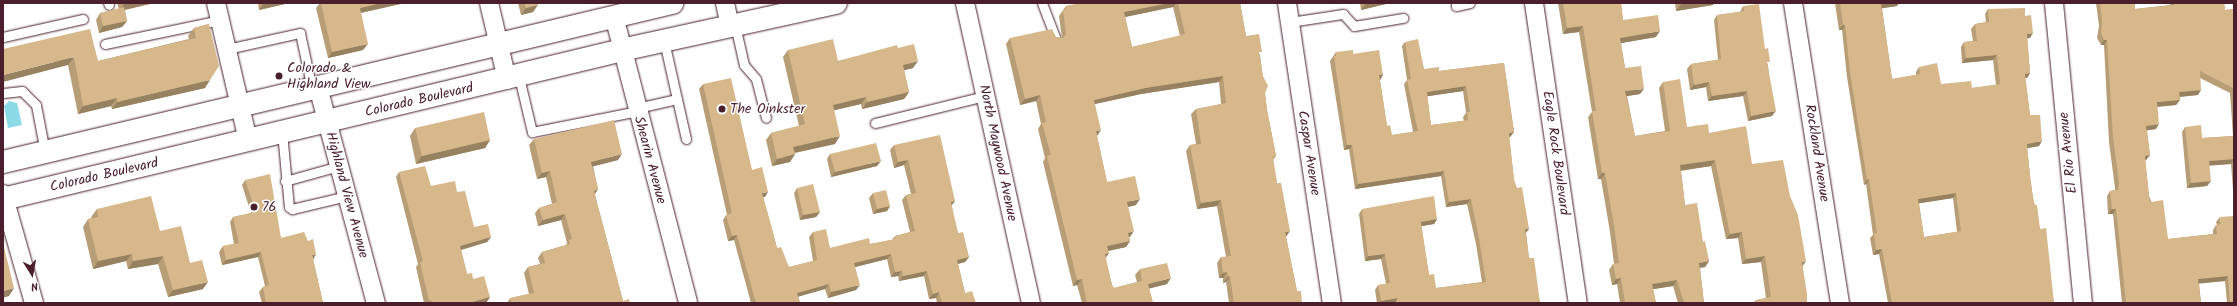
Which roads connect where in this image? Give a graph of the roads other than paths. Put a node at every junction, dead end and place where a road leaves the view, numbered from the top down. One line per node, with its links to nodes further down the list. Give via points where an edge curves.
1 (488, 3): 23 (street)
2 (672, 3): 14 (main road)
3 (725, 3): 18 (street)
4 (836, 3): 18 (main road, Colorado Boulevard)
5 (965, 3): 29 (street, North Maywood Avenue)
6 (1042, 3): 20 (lane)
7 (1287, 3): 17 (street, Caspar Avenue)
8 (1456, 3): 9 (lane, via 1456,6)
9 (1470, 3)
10 (1534, 3): 50 (street, Eagle Rock Boulevard)
11 (1794, 3): 51 (street, Rockland Avenue)
12 (2054, 3): 52 (street, El Rio Avenue)
13 (218, 12): 22 (lane); 24 (street)
14 (614, 16): 23 (main road); 25 (street, Shearin Avenue)
15 (1403, 18): 17 (lane, via 1354,26 1343,14)
16 (83, 19): 19 (lane)
17 (1290, 22): 49 (street, Caspar Avenue)
18 (733, 25): 21 (main road, Colorado Boulevard); 33 (lane, via 744,64 756,79)
19 (3, 37)
20 (1056, 39)
21 (664, 41): 25 (main road, Colorado Boulevard); 30 (lane)
22 (105, 44)
23 (498, 46): 26 (street); 27 (main road)
24 (227, 49): 27 (lane, via 300,33); 31 (street)
25 (622, 50): 26 (main road, Colorado Boulevard); 32 (street, Shearin Avenue)
26 (513, 78): 32 (lane, via 532,132); 34 (main road, Colorado Boulevard)
27 (315, 88): 31 (main road); 34 (street, Highland View Avenue)
28 (3, 93): 39 (lane, via 22,91 36,105)
29 (985, 96): 35 (lane); 48 (street, North Maywood Avenue)
30 (677, 99): 32 (lane); 37 (lane)
31 (240, 105): 38 (street); 39 (main road)
32 (637, 110): 47 (street, Shearin Avenue)
33 (766, 118)
34 (327, 122): 36 (main road, Colorado Boulevard); 41 (street, Highland View Avenue)
35 (875, 123)
36 (282, 132): 38 (main road, Colorado Boulevard); 42 (lane)
37 (686, 139)
38 (248, 141): 44 (main road, Colorado Boulevard)
39 (45, 152): 40 (main road)
40 (3, 162)
41 (339, 166): 42 (lane); 43 (street, Highland View Avenue)
42 (285, 180): 43 (lane, via 289,207 292,210)
43 (347, 196): 46 (street, Highland View Avenue)
44 (3, 197): 45 (street)
45 (34, 303)
46 (376, 303)
47 (688, 303)
48 (1031, 303)
49 (1332, 303)
50 (1578, 303)
51 (1840, 303)
52 (2083, 303)

